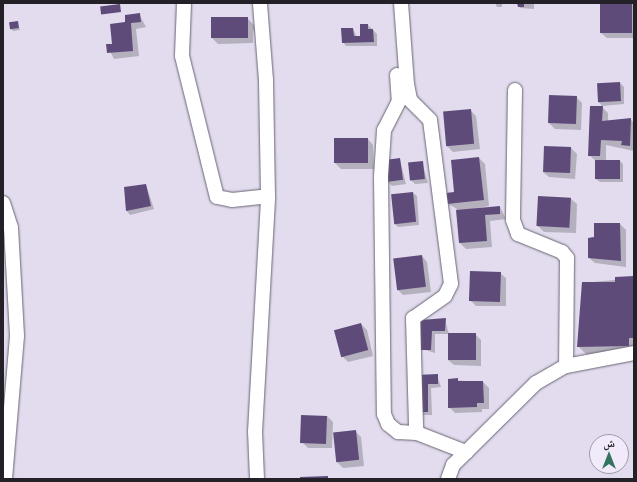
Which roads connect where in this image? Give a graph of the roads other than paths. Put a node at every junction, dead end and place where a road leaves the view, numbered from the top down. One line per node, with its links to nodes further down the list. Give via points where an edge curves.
1 (184, 3): 6 (street, via 182,56 215,193 221,200)
2 (260, 3): 6 (street, via 266,80)
3 (392, 3): 11 (street, via 399,101 383,136 384,414 388,424 398,432)
4 (401, 3): 11 (street, via 406,84 410,100 430,120 451,284 445,296 413,318)
5 (515, 90): 10 (street, via 513,220 518,234 562,252 567,258)
6 (268, 196): 14 (street, via 256,424)
7 (3, 203): 8 (street, via 11,228)
8 (10, 336): 13 (street)
9 (634, 352): 10 (street)
10 (566, 366): 12 (street, via 536,383)
11 (417, 433): 12 (street)
12 (466, 452): 15 (street, via 454,465)
13 (6, 479)
14 (257, 479)
15 (448, 479)

